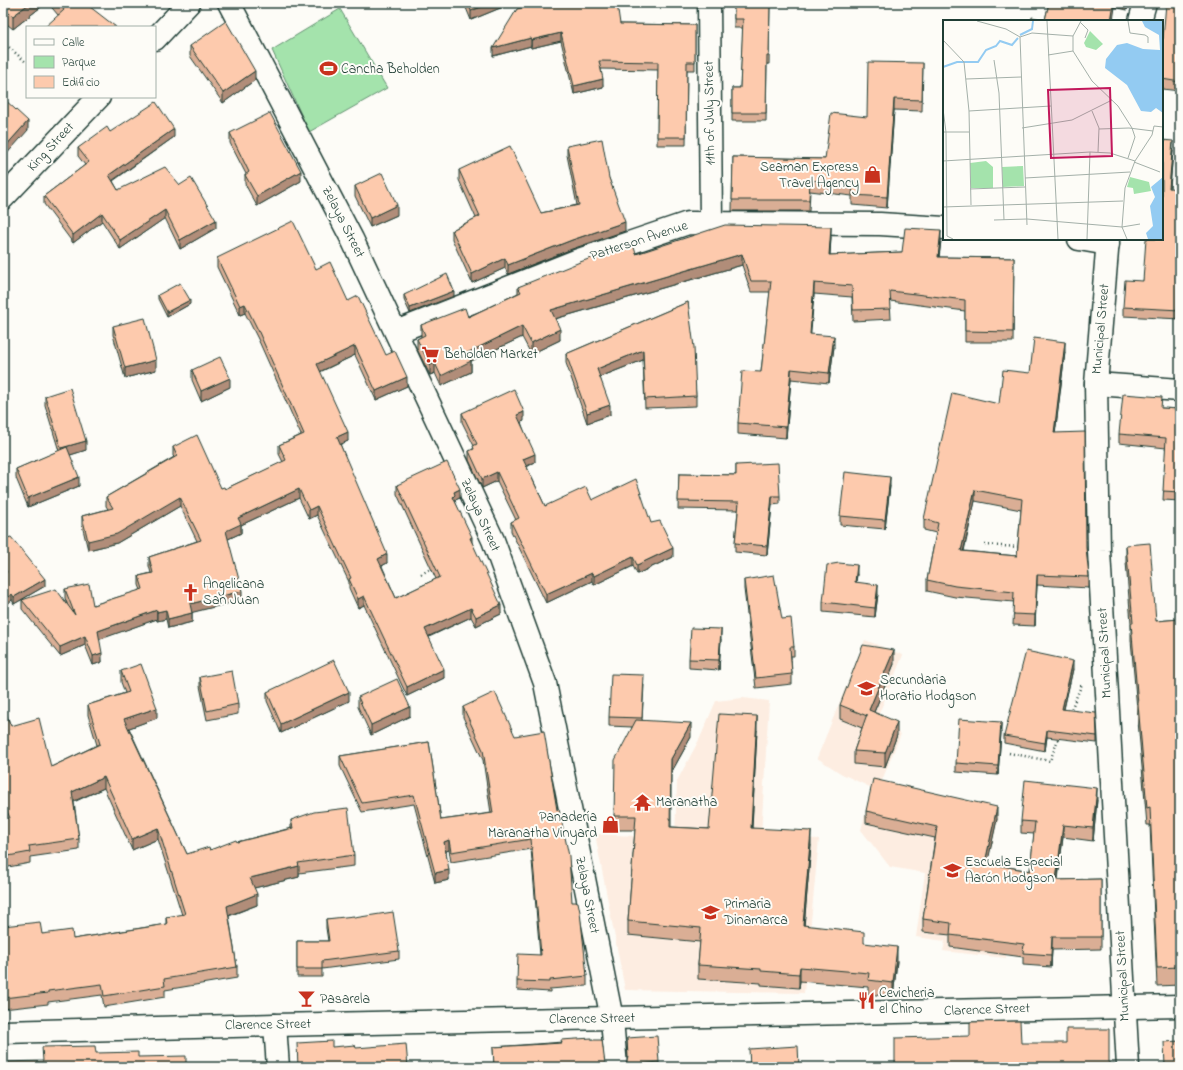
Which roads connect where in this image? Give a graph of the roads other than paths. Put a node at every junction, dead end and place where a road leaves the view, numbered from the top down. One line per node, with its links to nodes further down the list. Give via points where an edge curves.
1 (189, 3): 6 (street)
2 (229, 3): 13 (street, Zelaya Street, via 352,239)
3 (709, 3): 9 (street, 11th of July Street)
4 (1145, 3): 5 (street)
5 (1140, 20)
6 (156, 38)
7 (98, 98): 8 (street, King Street)
8 (3, 198)
9 (711, 224): 10 (street, Patterson Avenue, via 880,224); 13 (street, Patterson Avenue, via 688,223 576,261)
10 (943, 228)
11 (1089, 240): 12 (street)
12 (1108, 242): 14 (street, Municipal Street)
13 (396, 332): 18 (street, Zelaya Street, via 492,540 545,682)
14 (1096, 384): 15 (street); 16 (street, Municipal Street, via 1099,551)
15 (1180, 390)
16 (1125, 1006): 17 (street, Clarence Street); 18 (street, Clarence Street); 23 (street, Municipal Street)
17 (1180, 1006)
18 (612, 1019): 19 (street, Clarence Street); 22 (street, Zelaya Street)
19 (275, 1025): 20 (street, Clarence Street); 21 (street)
20 (3, 1032)
21 (278, 1067)
22 (616, 1067)
23 (1128, 1067)

